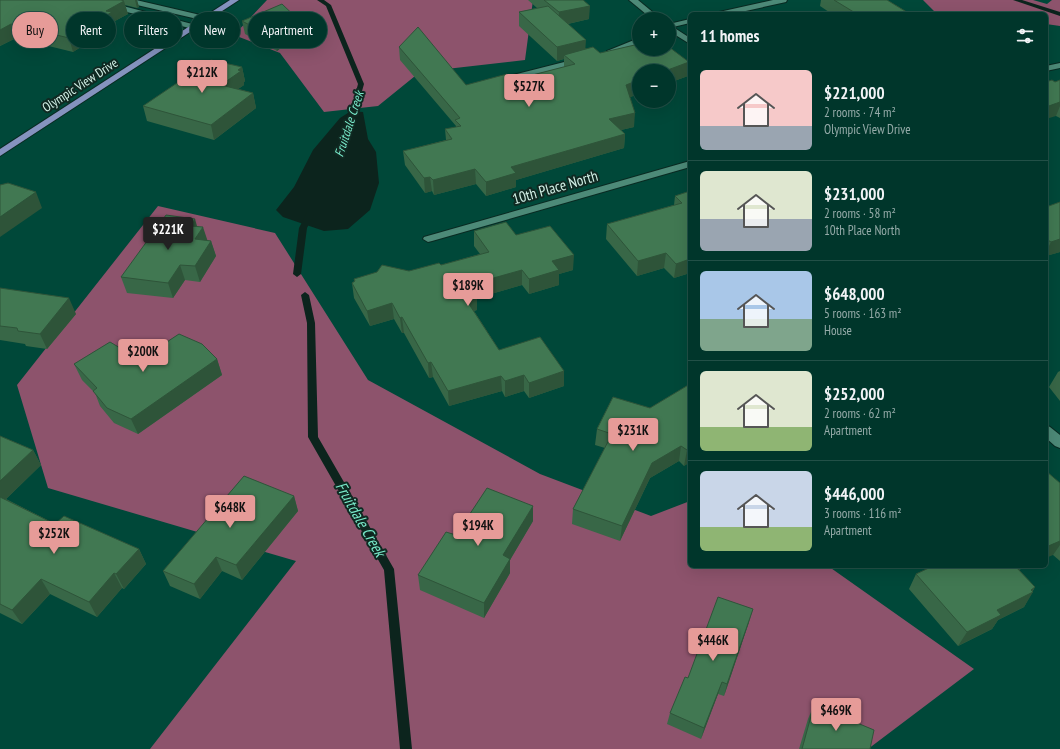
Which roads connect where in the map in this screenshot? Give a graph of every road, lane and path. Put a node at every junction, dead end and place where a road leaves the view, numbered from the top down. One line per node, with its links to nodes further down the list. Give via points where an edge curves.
1 (91, 0): 12 (street)
2 (127, 0): 9 (street)
3 (235, 0): 6 (main road, Olympic View Drive)
4 (633, 0): 7 (street)
5 (783, 0): 8 (street)
6 (217, 12)
7 (648, 12)
8 (731, 12)
9 (190, 15)
10 (688, 22): 11 (street)
11 (676, 25)
12 (190, 26)
13 (190, 29): 22 (main road, Olympic View Drive)
14 (676, 32): 15 (street)
15 (688, 41)
16 (632, 44): 17 (street)
17 (603, 53)
18 (588, 57): 21 (street)
19 (1060, 66): 20 (street)
20 (1048, 69)
21 (508, 79)
22 (0, 153)
23 (688, 165): 24 (street, 10th Place North)
24 (428, 239)
25 (1048, 432): 26 (street)
26 (1060, 443)

